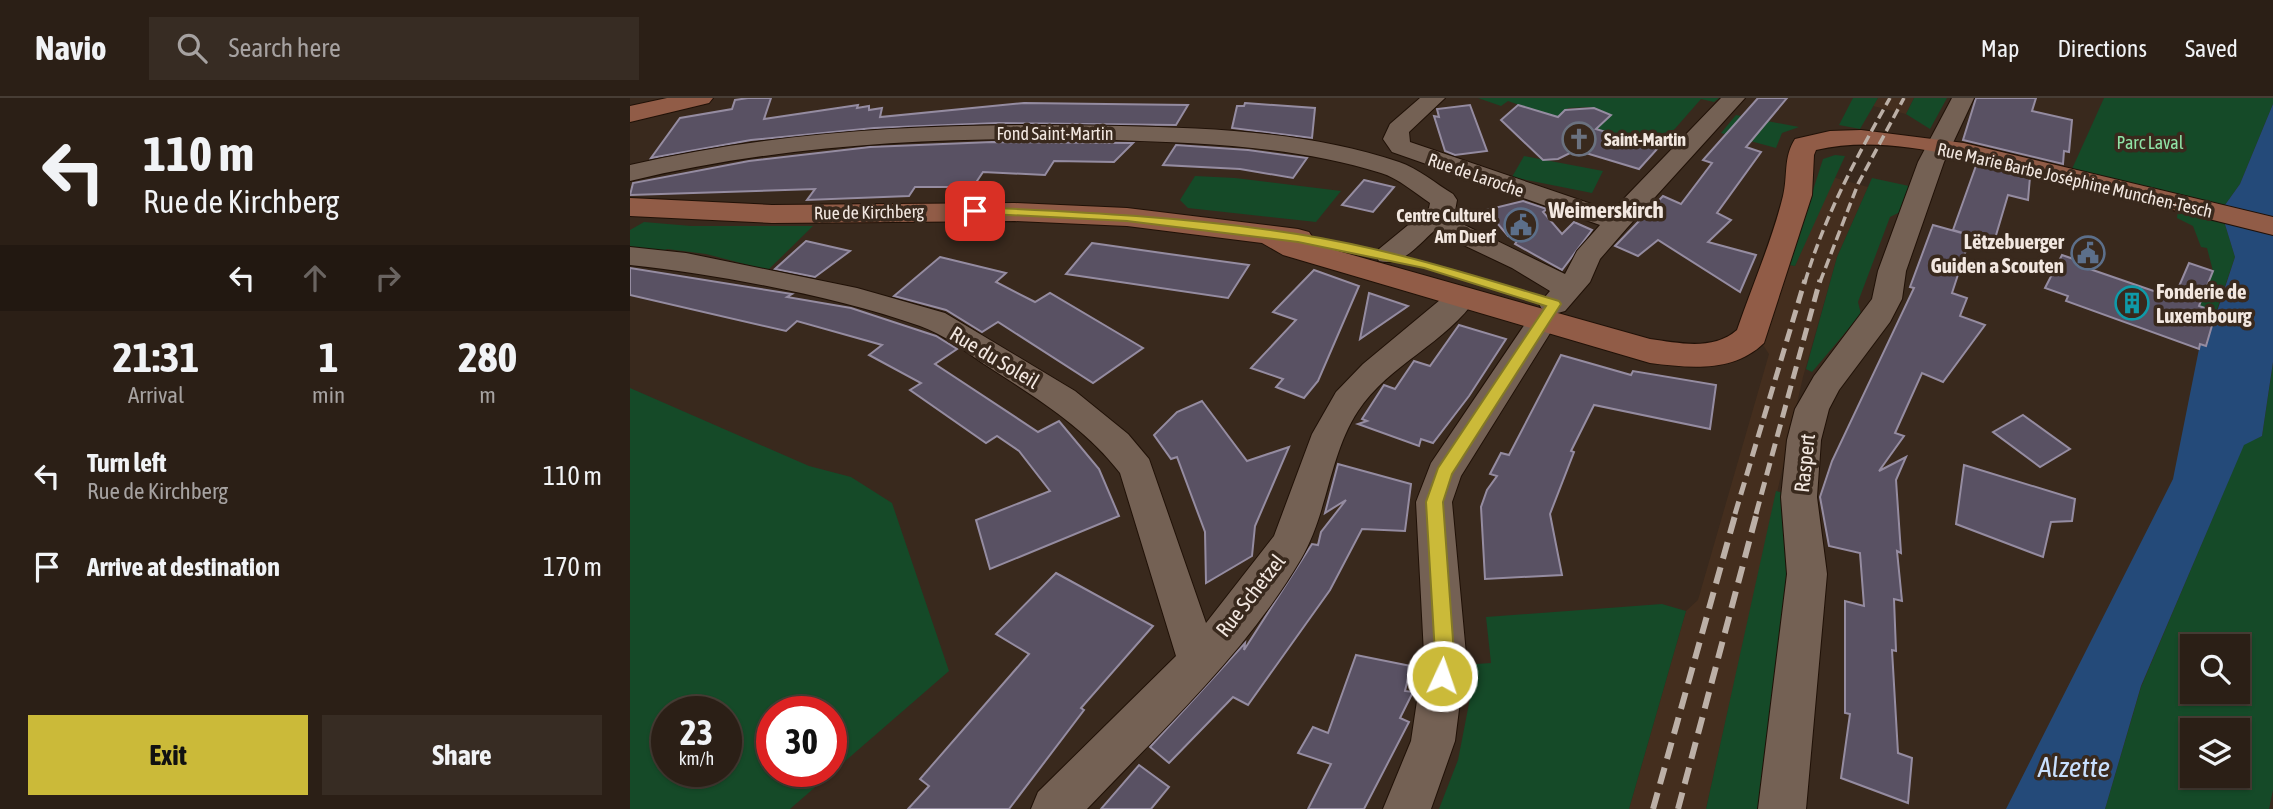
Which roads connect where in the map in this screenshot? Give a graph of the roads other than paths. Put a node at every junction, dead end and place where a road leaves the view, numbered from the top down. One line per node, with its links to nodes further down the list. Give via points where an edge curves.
1 (700, 98): 5 (main road)
2 (1434, 98): 10 (street, Rue de Laroche, via 1398,129 1395,139 1401,147)
3 (1734, 98): 10 (street)
4 (1963, 98): 6 (street, Raspert)
5 (630, 114)
6 (1937, 148): 11 (main road, Rue Marie Barbe Joséphine Munchen-Tesch); 16 (main road, Rue Marie Barbe Joséphine Munchen-Tesch, via 1847,136 1805,145 1800,155 1798,195 1759,317 1752,335 1738,348 1686,356 1609,342); 20 (street, Raspert, via 1892,271 1887,299 1826,384 1812,409 1804,440 1799,497 1807,573)
7 (630, 173): 9 (street, Fond Saint-Martin, via 673,162 773,149 957,135 1219,136 1307,145 1402,172 1436,189 1444,200 1442,211)
8 (630, 207): 12 (main road, Rue de Kirchberg, via 772,214 1015,212 1127,217)
9 (1432, 220): 14 (street); 16 (street, via 1522,262)
10 (1617, 222): 16 (street)
11 (2273, 226)
12 (1274, 238): 14 (main road, Rue de Kirchberg, via 1298,238); 15 (main road, Rue de Kirchberg, via 1294,248)
13 (630, 256): 17 (street, Rue du Soleil, via 686,262 857,298 934,320 1063,399 1116,443 1136,469)
14 (1389, 256): 15 (main road, Rue de Kirchberg)
15 (1469, 289): 16 (main road, Rue de Kirchberg); 17 (street, Rue Schetzel, via 1443,318 1381,365 1346,401 1289,545 1261,588)
16 (1554, 305): 19 (street, via 1444,473 1434,502 1445,654 1433,741)
17 (1198, 660): 18 (street, Rue Schetzel)
18 (1055, 809)
19 (1407, 809)
20 (1782, 809)

